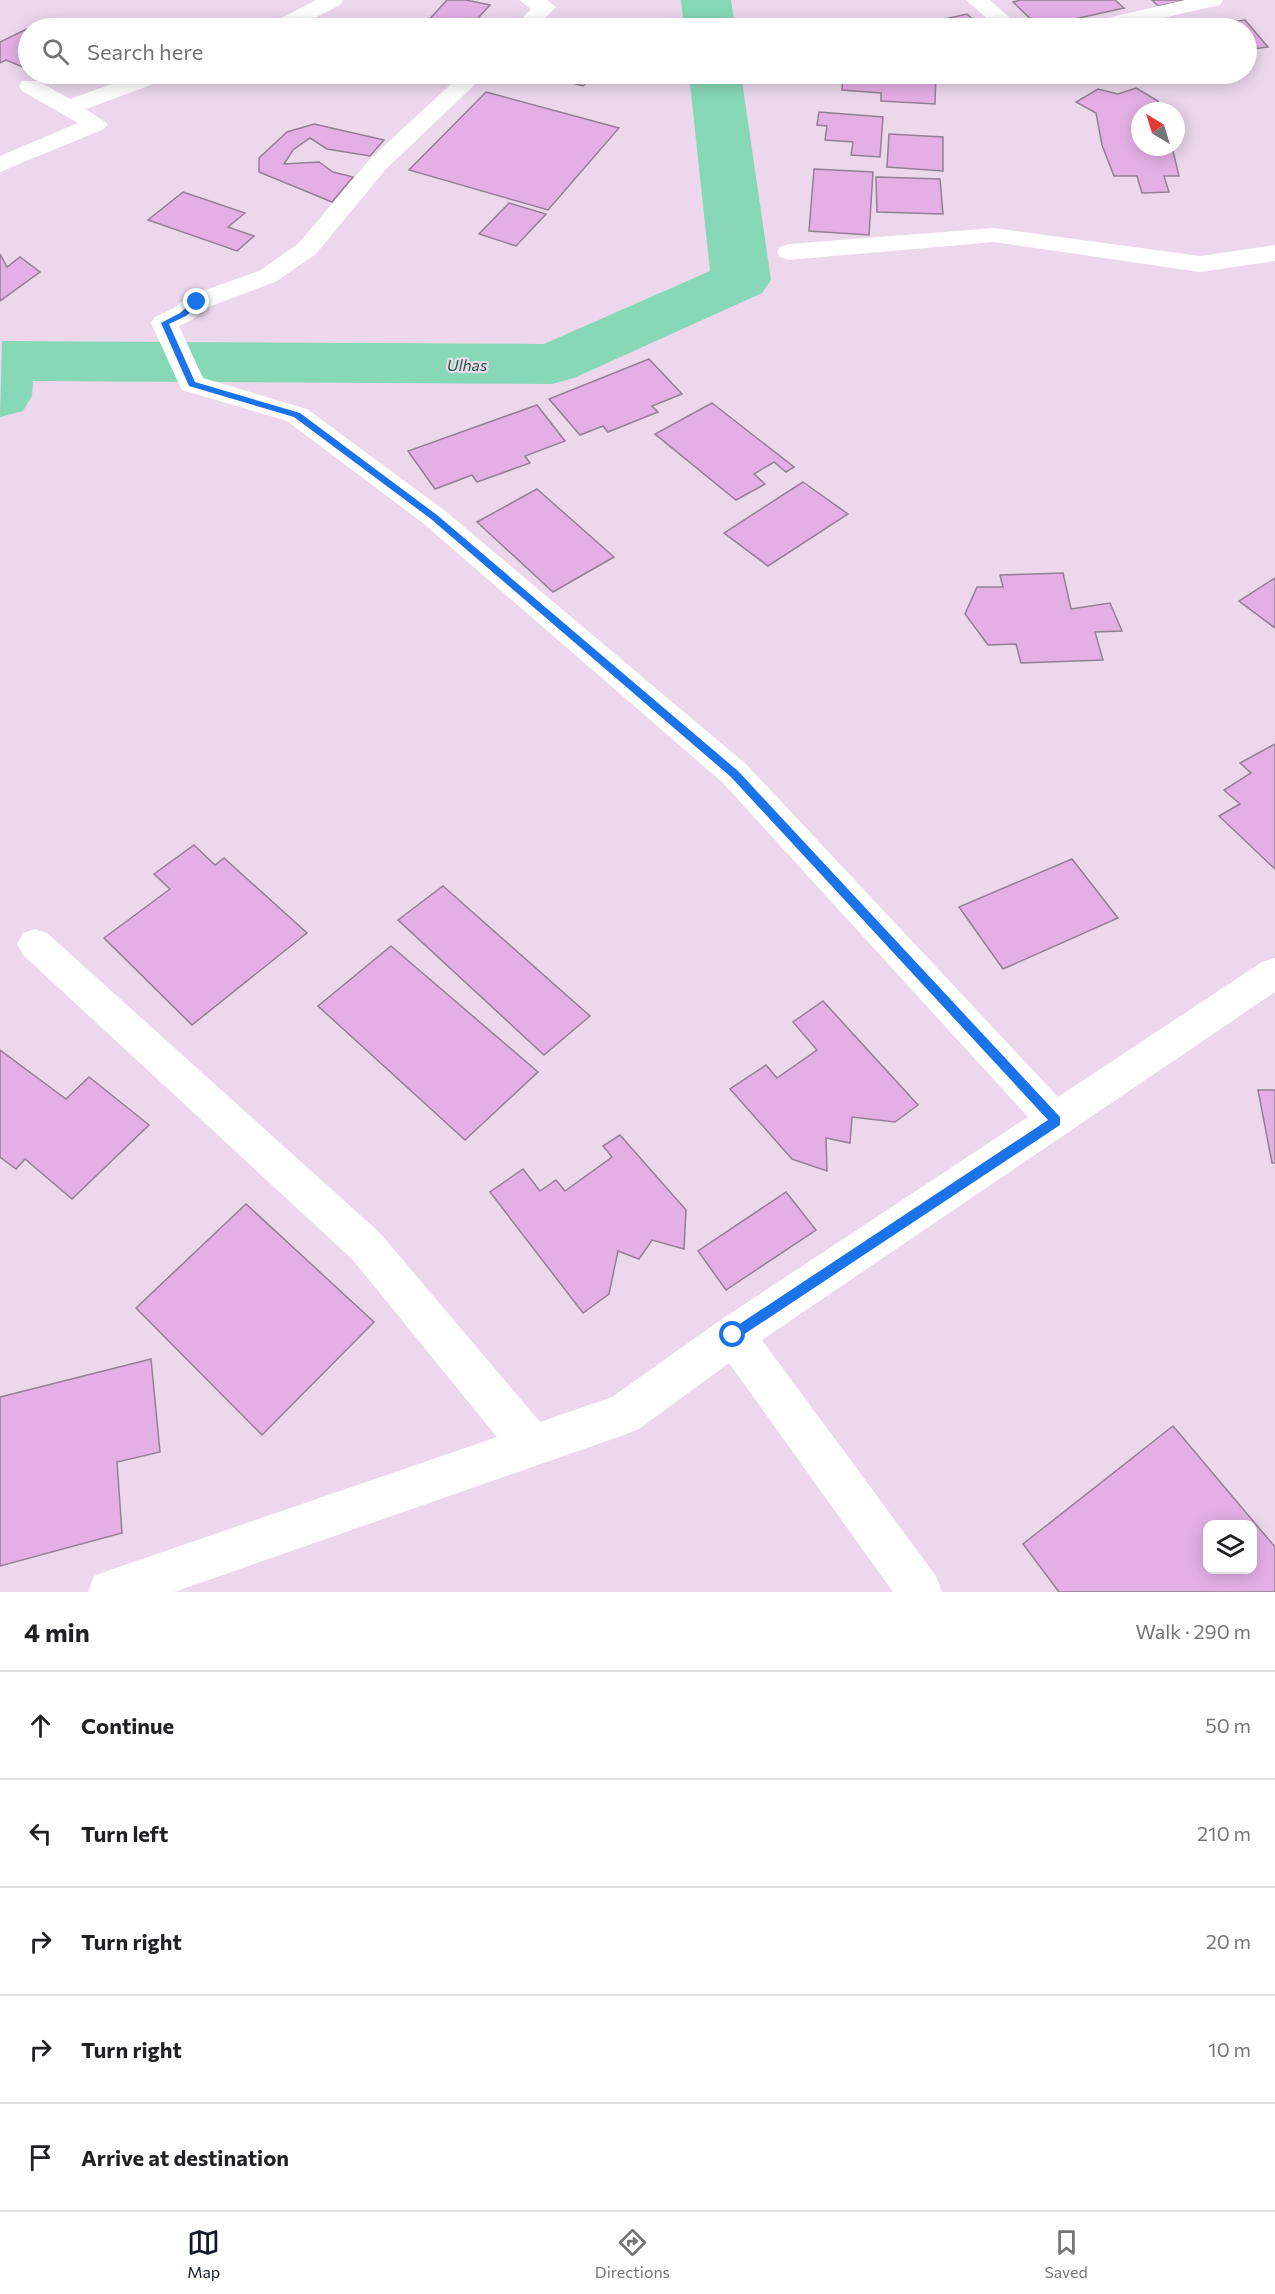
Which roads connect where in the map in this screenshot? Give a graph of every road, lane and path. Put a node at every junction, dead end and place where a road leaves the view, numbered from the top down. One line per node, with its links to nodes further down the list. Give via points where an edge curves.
1 (332, 0): 5 (street)
2 (530, 0): 6 (street, via 545,7)
3 (977, 0): 7 (street)
4 (1212, 0): 8 (street)
5 (299, 18)
6 (533, 18)
7 (998, 18)
8 (1136, 18)
9 (132, 84): 12 (street)
10 (464, 84): 18 (street, via 378,164 307,249 268,276 197,302 165,323 192,384 297,415 434,517 735,774)
11 (30, 86): 12 (street)
12 (68, 108): 13 (street, via 96,124)
13 (0, 165)
14 (789, 252): 15 (street, via 994,235 1200,264)
15 (1275, 253)
16 (35, 944): 20 (street, via 366,1246)
17 (1275, 973): 18 (street)
18 (1056, 1121): 19 (street)
19 (733, 1335): 20 (street, via 624,1414); 22 (street)
20 (532, 1446): 21 (street)
21 (110, 1592)
22 (920, 1592)

